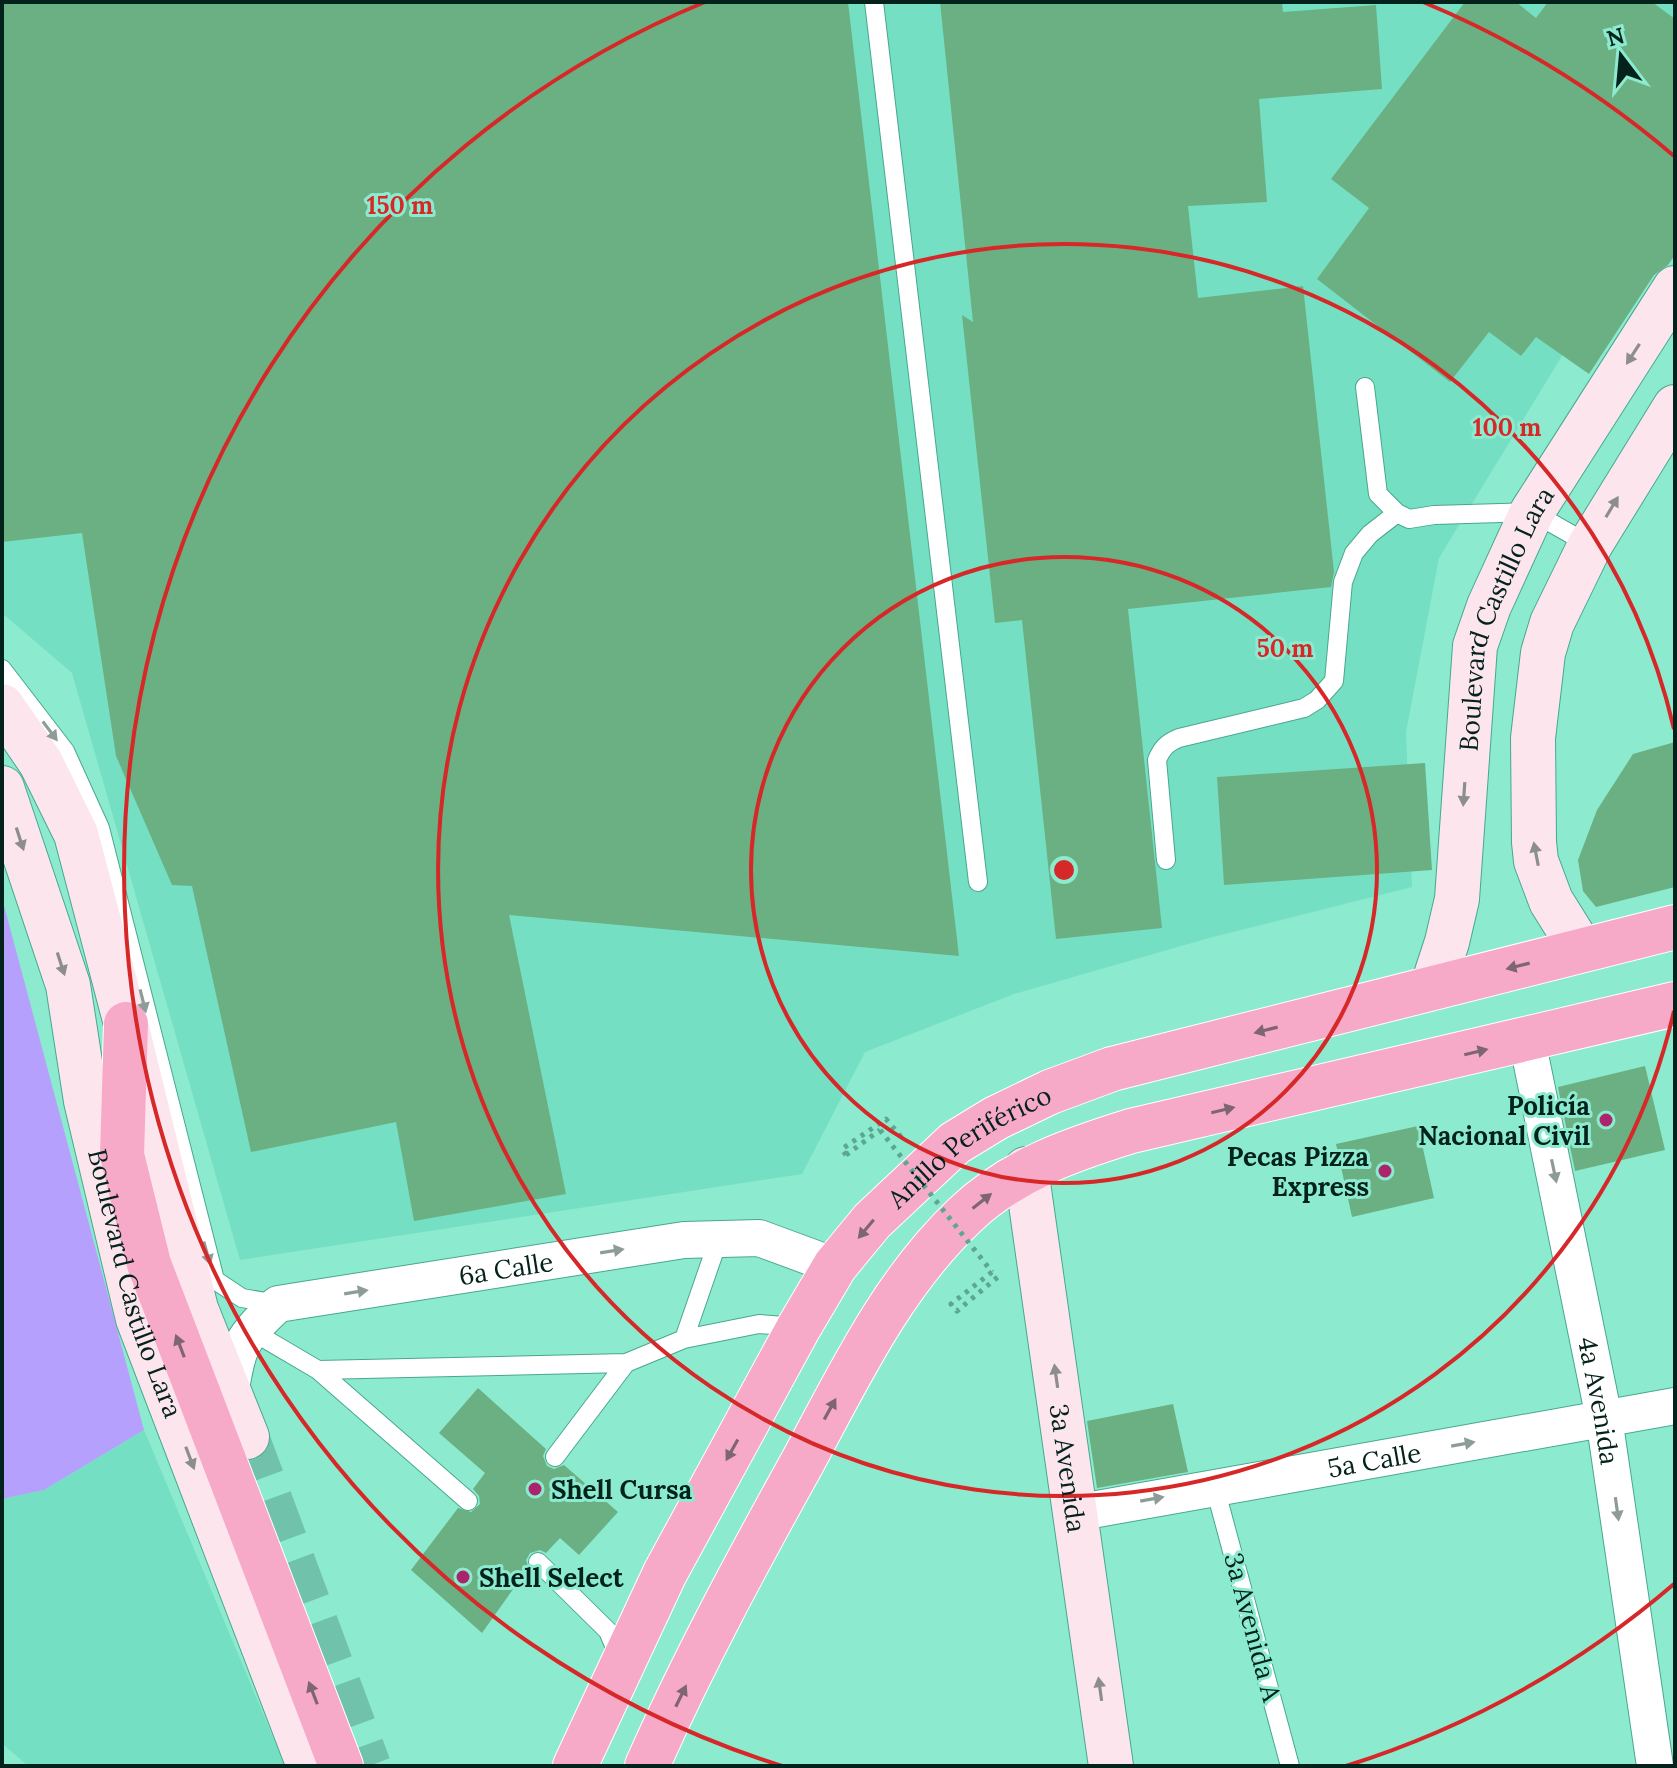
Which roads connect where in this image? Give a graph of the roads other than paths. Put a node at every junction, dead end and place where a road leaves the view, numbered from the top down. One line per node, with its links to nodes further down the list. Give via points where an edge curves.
1 (874, 2): 12 (lane)
2 (1675, 288): 5 (street, Boulevard Castillo Lara, one-way to 5)
3 (1365, 387): 6 (lane, via 1378,494)
4 (1675, 407): 7 (street, Boulevard Castillo Lara, one-way to 4)
5 (1532, 512): 6 (lane, via 1409,519); 7 (lane); 15 (street, Boulevard Castillo Lara, one-way to 15, via 1475,646 1457,899)
6 (1397, 513): 11 (lane, via 1354,553 1343,582 1334,681 1317,700 1304,708 1179,738 1161,751 1157,760)
7 (1590, 545): 14 (street, Boulevard Castillo Lara, one-way to 7, via 1551,901 1536,861 1533,738 1543,653)
8 (2, 669): 22 (lane, one-way to 22, via 65,751 100,828 215,1280 242,1298)
9 (2, 706): 17 (street, Boulevard Castillo Lara, via 41,763 76,834)
10 (2, 788): 39 (street, Boulevard Castillo Lara, one-way to 39, via 68,985 86,1101 138,1319)
11 (1166, 860)
12 (978, 882)
13 (1675, 927): 14 (highway, Anillo Periférico)
14 (1581, 949): 15 (highway, Anillo Periférico, one-way to 15)
15 (1432, 988): 21 (highway, Anillo Periférico, one-way to 21, via 1112,1069 1050,1092 955,1143 872,1221)
16 (1675, 1004): 18 (highway, Anillo Periférico)
17 (126, 1024): 28 (street, Boulevard Castillo Lara, via 196,1309); 40 (highway, one-way to 17, via 149,1264 122,1155)
18 (1527, 1040): 19 (highway, Anillo Periférico, one-way to 18, via 1131,1131); 30 (street, 4a Avenida, one-way to 30)
19 (1026, 1169): 35 (street, 3a Avenida, one-way to 19); 41 (highway, Anillo Periférico, one-way to 19, via 726,1601 875,1328 920,1262 983,1200)
20 (719, 1238): 21 (street, 6a Calle, via 759,1238); 22 (street, 6a Calle, one-way to 20); 25 (lane)
21 (835, 1266): 23 (highway, Anillo Periférico)
22 (278, 1304): 24 (street)
23 (799, 1327): 25 (lane, via 759,1324); 37 (highway, Anillo Periférico, one-way to 37)
24 (250, 1330): 27 (lane); 28 (street, via 235,1358)
25 (684, 1339): 26 (lane)
26 (626, 1363): 27 (lane); 32 (lane)
27 (318, 1370): 34 (lane)
28 (230, 1396): 31 (street, Boulevard Castillo Lara)
29 (1675, 1406): 30 (street, 5a Calle)
30 (1604, 1418): 33 (street, 5a Calle, one-way to 30); 44 (street, 4a Avenida, one-way to 44)
31 (247, 1437)
32 (555, 1457)
33 (1215, 1488): 35 (street, 5a Calle, one-way to 33); 43 (lane, 3a Avenida A)
34 (468, 1501)
35 (1075, 1513): 42 (street, 3a Avenida, one-way to 35)
36 (538, 1562): 37 (lane, via 608,1631)
37 (622, 1663): 38 (highway, Anillo Periférico)
38 (577, 1755)
39 (309, 1766)
40 (341, 1766)
41 (647, 1766)
42 (1111, 1766)
43 (1290, 1766)
44 (1655, 1766)

